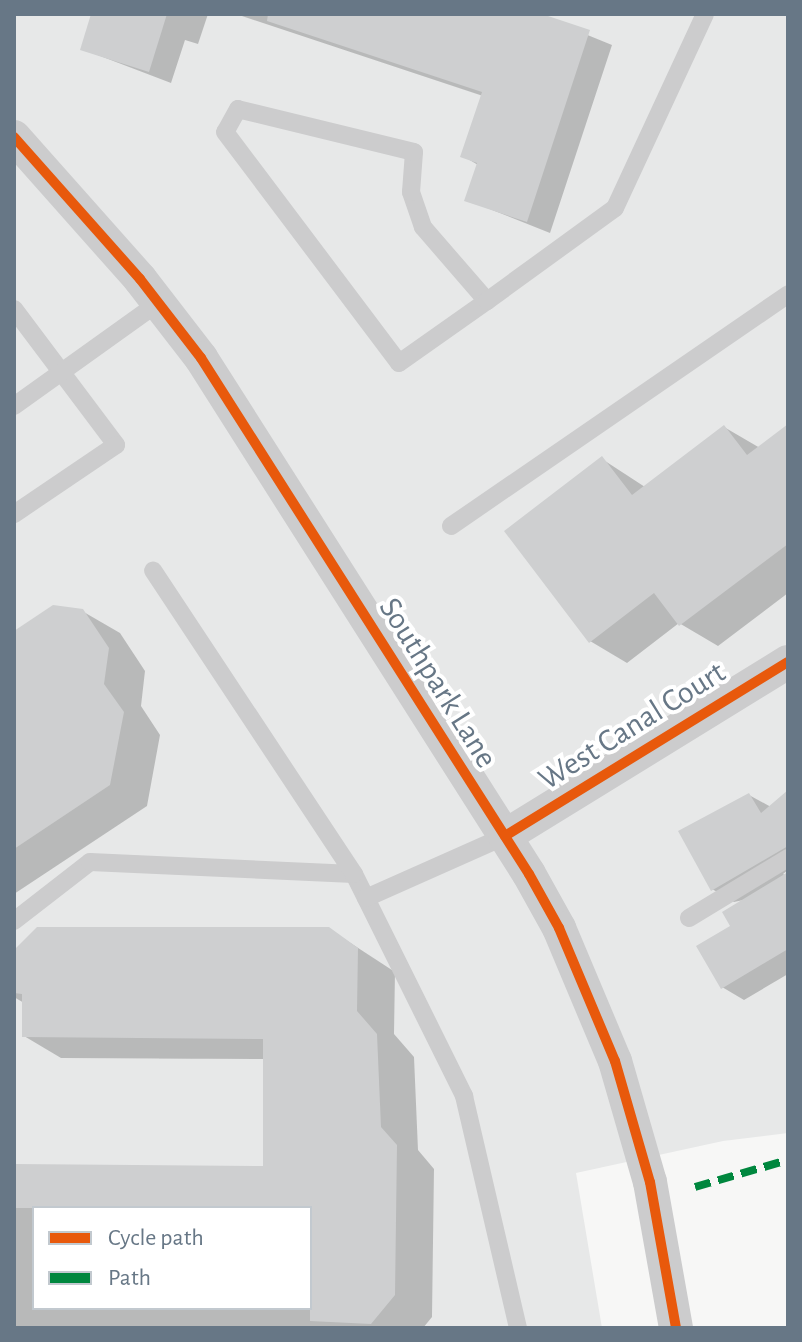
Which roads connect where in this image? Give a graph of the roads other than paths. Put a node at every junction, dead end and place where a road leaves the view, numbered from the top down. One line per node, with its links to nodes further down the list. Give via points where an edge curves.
1 (705, 14): 4 (lane, via 615,208)
2 (14, 137): 5 (street, Southpark Lane)
3 (788, 294): 10 (lane)
4 (487, 301): 4 (lane, via 399,363 225,132 238,109 414,152 411,192 423,227)
5 (158, 303): 7 (lane); 13 (street, Southpark Lane, via 201,358)
6 (14, 309): 7 (lane)
7 (65, 370): 8 (lane); 9 (lane, via 116,445)
8 (14, 406)
9 (14, 514)
10 (451, 526)
11 (153, 570): 15 (lane)
12 (788, 662): 13 (street, West Canal Court)
13 (505, 836): 16 (lane); 20 (street, Southpark Lane, via 559,928 615,1061 650,1182)
14 (788, 858): 17 (lane)
15 (354, 874): 16 (lane); 18 (lane, via 90,862)
16 (366, 898): 19 (lane, via 464,1096)
17 (689, 918)
18 (14, 921)
19 (518, 1328)
20 (676, 1328)

